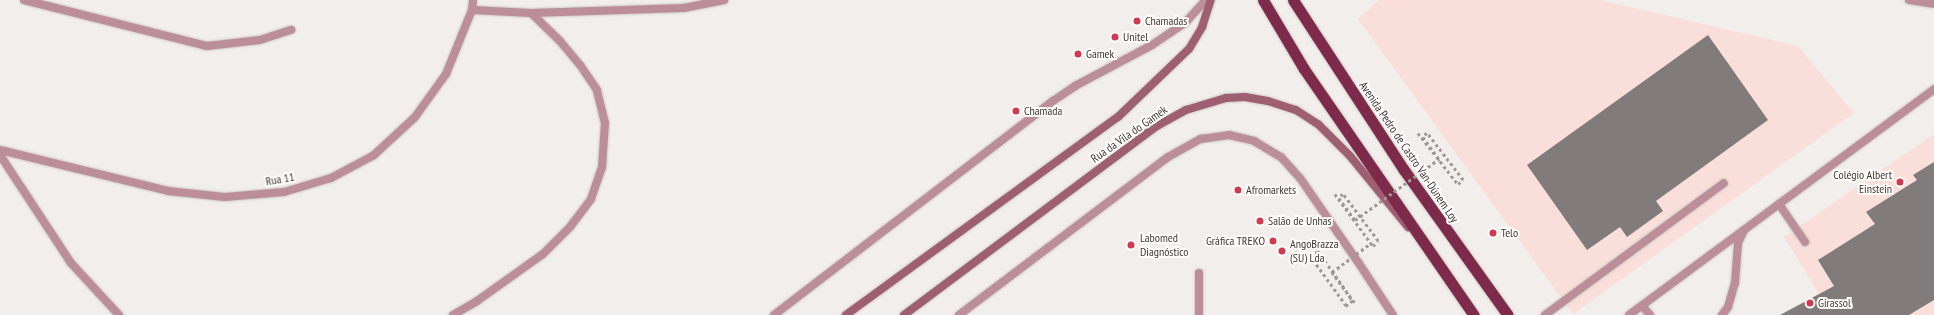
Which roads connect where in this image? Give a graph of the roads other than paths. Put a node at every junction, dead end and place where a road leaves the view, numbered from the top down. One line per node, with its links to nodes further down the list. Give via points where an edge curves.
1 (24, 0): 12 (street, via 207,46 260,40)
2 (473, 0): 10 (street, Rua 11)
3 (724, 0): 11 (street, via 684,8)
4 (1206, 0): 23 (street, via 1185,23 1152,45 1075,86 1053,101)
5 (1211, 0): 29 (main road, Rua da Vila do Gamek, via 1202,27 1189,49 1118,117)
6 (1263, 0): 17 (highway)
7 (1293, 0): 35 (highway, Avenida Pedro de Castro Van-Dúnem Loy, via 1404,170)
8 (1909, 0): 9 (street)
9 (1934, 4)
10 (472, 10): 11 (street); 14 (street, Rua 11, via 446,74 415,117 374,154 331,178 284,192 225,197 168,191)
11 (531, 13): 26 (street, via 560,41 597,90 605,123 602,167 591,199 549,249 477,301)
12 (291, 30)
13 (1934, 88): 18 (street)
14 (0, 150)
15 (0, 155): 25 (street, via 71,263)
16 (1724, 183): 36 (street)
17 (1380, 187): 21 (main road, Rua da Vila do Gamek); 21 (highway, via 1396,202); 30 (main road, Rua da Vila do Gamek, via 1319,125 1296,110 1244,97 1213,101 1186,110 1157,126)
18 (1779, 204): 19 (street); 20 (street)
19 (1744, 230): 24 (street); 39 (street, via 1738,243 1735,283 1728,307)
20 (1804, 242)
21 (1429, 252): 34 (highway)
22 (1199, 272): 32 (street)
23 (794, 301): 27 (street); 28 (street)
24 (1642, 306): 37 (street); 38 (street)
25 (119, 315)
26 (453, 315)
27 (774, 315)
28 (779, 315)
29 (846, 315)
30 (904, 315)
31 (959, 315): 33 (street, via 1168,157 1201,139 1229,135 1254,141 1281,157 1304,184)
32 (1199, 315)
33 (1393, 315)
34 (1474, 315)
35 (1508, 315)
36 (1545, 315)
37 (1629, 315)
38 (1650, 315)
39 (1722, 315)

